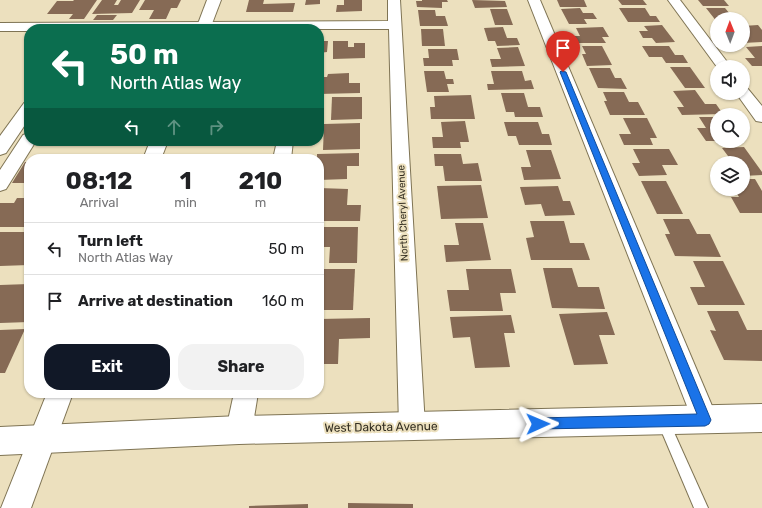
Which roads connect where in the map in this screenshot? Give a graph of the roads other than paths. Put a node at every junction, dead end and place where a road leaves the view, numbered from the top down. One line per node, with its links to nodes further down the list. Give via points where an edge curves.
1 (214, 0): 5 (street)
2 (394, 0): 6 (street, North Cheryl Avenue)
3 (534, 0): 22 (street)
4 (674, 0): 12 (street)
5 (204, 24)
6 (396, 25): 9 (street); 24 (street, North Cheryl Avenue)
7 (0, 26): 8 (street)
8 (24, 26)
9 (324, 26)
10 (0, 34): 11 (street)
11 (24, 34)
12 (719, 60)
13 (749, 100): 15 (street)
14 (24, 114): 17 (street)
15 (762, 117)
16 (24, 146): 18 (street)
17 (0, 149)
18 (0, 184)
19 (58, 398): 26 (street)
20 (245, 398): 25 (street)
21 (762, 418): 22 (street, West Dakota Avenue)
22 (705, 420): 23 (street, West Dakota Avenue)
23 (664, 421): 24 (street, West Dakota Avenue); 29 (lane)
24 (412, 426): 25 (street, West Dakota Avenue)
25 (239, 430): 26 (street, West Dakota Avenue)
26 (42, 440): 27 (street, West Dakota Avenue); 28 (street)
27 (0, 441)
28 (16, 508)
29 (701, 508)

